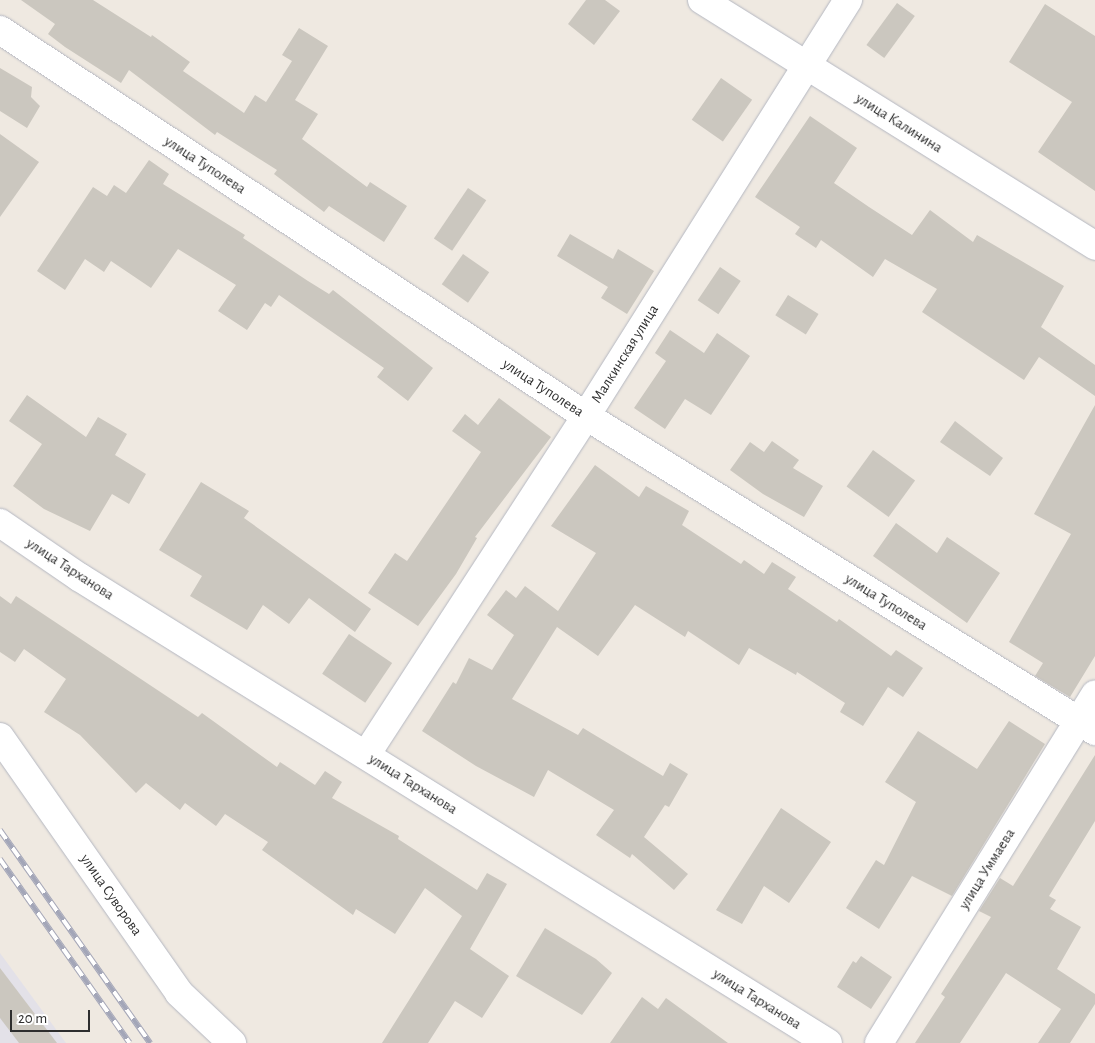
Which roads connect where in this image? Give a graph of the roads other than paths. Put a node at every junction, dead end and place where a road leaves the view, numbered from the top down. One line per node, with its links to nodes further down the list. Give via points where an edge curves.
1 (702, 0): 4 (street, улица Калинина)
2 (848, 0): 4 (street, Малкинская улица)
3 (0, 30): 6 (street, улица Туполева)
4 (807, 65): 5 (street, улица Калинина); 6 (street, Малкинская улица)
5 (1095, 246)
6 (586, 416): 9 (street, улица Туполева); 11 (street, Малкинская улица)
7 (0, 523): 11 (street, улица Тарханова)
8 (1095, 695): 9 (street, улица Уммаева)
9 (1087, 726): 14 (street, улица Уммаева)
10 (0, 737): 12 (street, улица Суворова, via 180,993)
11 (366, 755): 13 (street, улица Тарханова)
12 (232, 1043)
13 (828, 1043)
14 (879, 1043)

